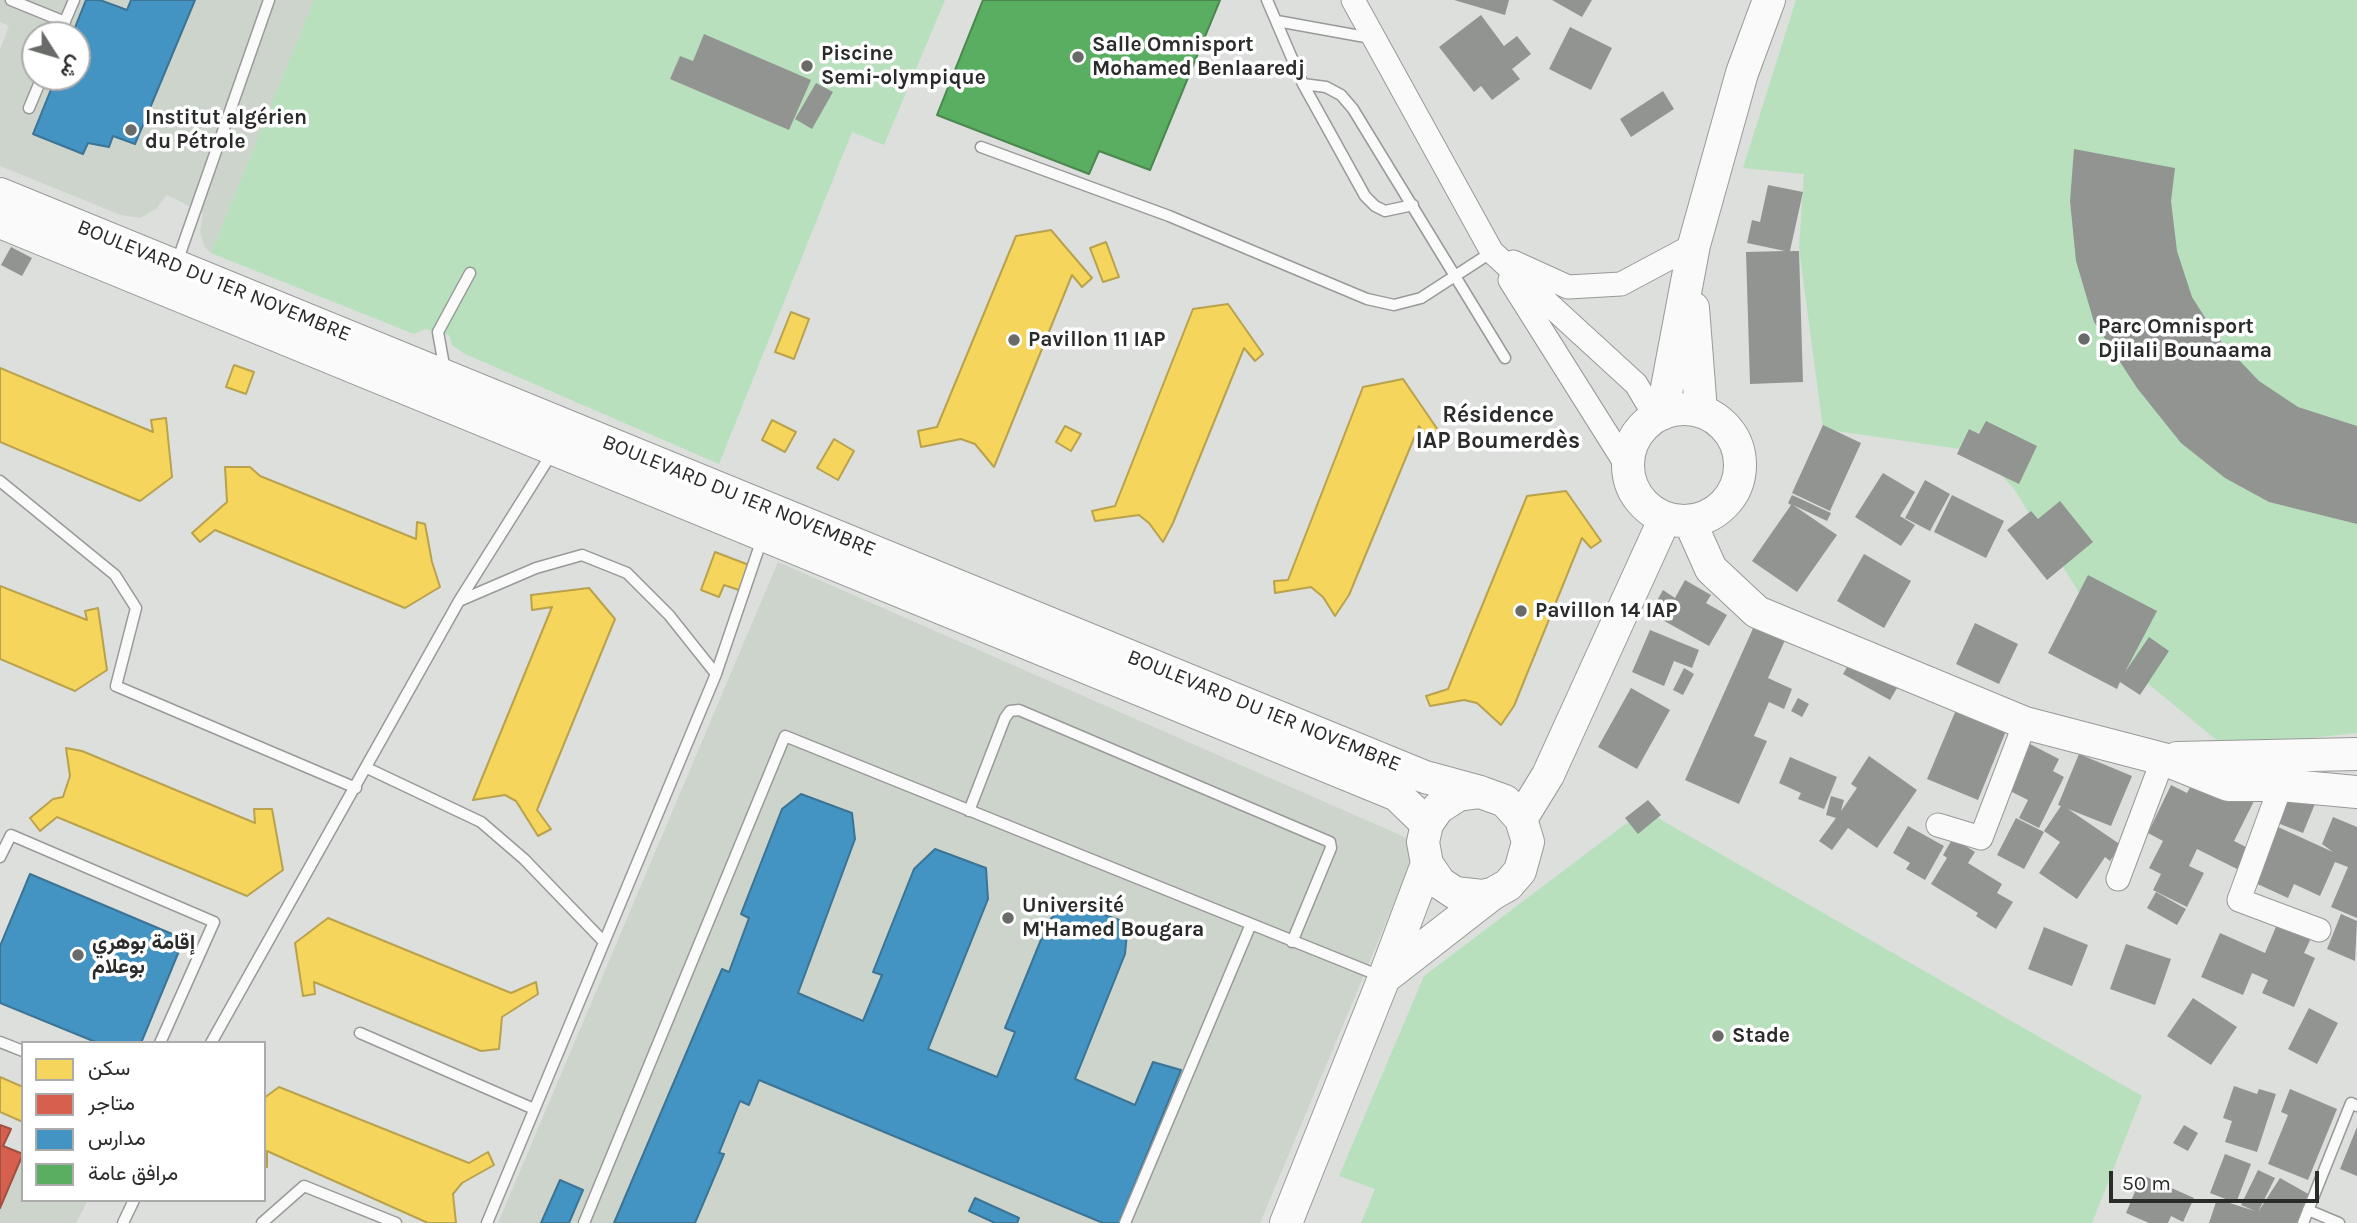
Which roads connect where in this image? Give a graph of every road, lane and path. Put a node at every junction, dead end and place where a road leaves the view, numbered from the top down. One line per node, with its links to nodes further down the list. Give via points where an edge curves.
1 (11, 0): 7 (lane)
2 (74, 0): 8 (lane)
3 (269, 0): 20 (lane)
4 (1267, 0): 9 (lane)
5 (1353, 0): 10 (street)
6 (1769, 0): 19 (main road, via 1742,73)
7 (63, 21)
8 (65, 21)
9 (1277, 21): 10 (lane); 11 (lane)
10 (1374, 39): 18 (street)
11 (1303, 84): 16 (lane, via 1326,87 1341,95); 16 (lane, via 1374,206 1385,211)
12 (36, 91): 13 (lane)
13 (29, 108)
14 (981, 146): 22 (lane, via 1169,216 1367,299 1394,305 1421,298)
15 (0, 194): 20 (main road, BOULEVARD DU 1ER NOVEMBRE)
16 (1413, 205): 22 (lane)
17 (0, 222): 25 (main road, BOULEVARD DU 1ER NOVEMBRE)
18 (1492, 252): 19 (street, via 1568,286 1621,284); 22 (lane); 27 (street, via 1636,384); 29 (street)
19 (1692, 257): 26 (main road); 27 (main road)
20 (176, 265): 24 (main road, BOULEVARD DU 1ER NOVEMBRE)
21 (470, 272): 24 (lane, via 438,332)
22 (1457, 274): 23 (lane)
23 (1505, 358)
24 (446, 376): 25 (lane); 41 (main road, BOULEVARD DU 1ER NOVEMBRE, via 1425,777)
25 (402, 388): 28 (main road, BOULEVARD DU 1ER NOVEMBRE)
26 (1701, 411): 27 (main road, via 1682,408); 31 (main road, via 1718,419 1731,433 1741,466 1737,486 1721,508)
27 (1658, 415): 29 (main road, via 1637,433)
28 (553, 451): 32 (main road, BOULEVARD DU 1ER NOVEMBRE); 33 (lane)
29 (1627, 466): 31 (main road, via 1640,500)
30 (0, 481): 40 (lane, via 115,575 136,608 116,686)
31 (1678, 520): 35 (main road, via 1712,569 1757,612); 44 (main road)
32 (763, 537): 34 (lane); 45 (main road, BOULEVARD DU 1ER NOVEMBRE, via 1396,795)
33 (459, 601): 34 (lane, via 536,568 582,555 627,573 669,615); 38 (lane)
34 (716, 674): 53 (lane)
35 (2025, 723): 37 (main road); 46 (street, via 1981,838)
36 (2357, 754): 37 (main road)
37 (2164, 758): 39 (main road, via 2228,785); 49 (street)
38 (367, 768): 40 (lane); 53 (lane, via 481,822 524,859)
39 (2281, 785): 42 (main road); 52 (street, via 2239,900)
40 (356, 788): 58 (lane)
41 (1480, 792): 44 (main road, via 1505,801); 45 (main road, via 1458,795 1438,808)
42 (2357, 792)
43 (969, 811): 51 (lane); 54 (lane, via 1005,718 1010,710 1019,710 1330,842); 69 (lane, via 785,736)
44 (1521, 819): 50 (main road, via 1528,842 1520,871)
45 (1427, 824): 48 (main road, via 1423,842)
46 (1938, 825)
47 (0, 857): 57 (lane, via 11,835 214,922)
48 (1427, 864): 50 (main road, via 1440,883 1455,893); 55 (main road)
49 (2118, 879)
50 (1492, 894): 55 (main road)
51 (1251, 924): 54 (lane); 70 (lane)
52 (2319, 930)
53 (604, 942): 62 (lane)
54 (1292, 942): 55 (lane)
55 (1384, 978): 71 (main road)
56 (360, 1033): 62 (lane)
57 (161, 1041)
58 (212, 1041)
59 (0, 1042): 60 (lane)
60 (21, 1050)
61 (2357, 1105): 64 (lane, via 2351,1103)
62 (534, 1109): 68 (lane)
63 (133, 1202): 65 (lane)
64 (2308, 1210): 72 (lane); 73 (lane)
65 (123, 1223)
66 (262, 1223): 67 (lane, via 304,1186)
67 (396, 1223)
68 (487, 1223)
69 (584, 1223)
70 (1125, 1223)
71 (1286, 1223)
72 (2303, 1223)
73 (2339, 1223)

